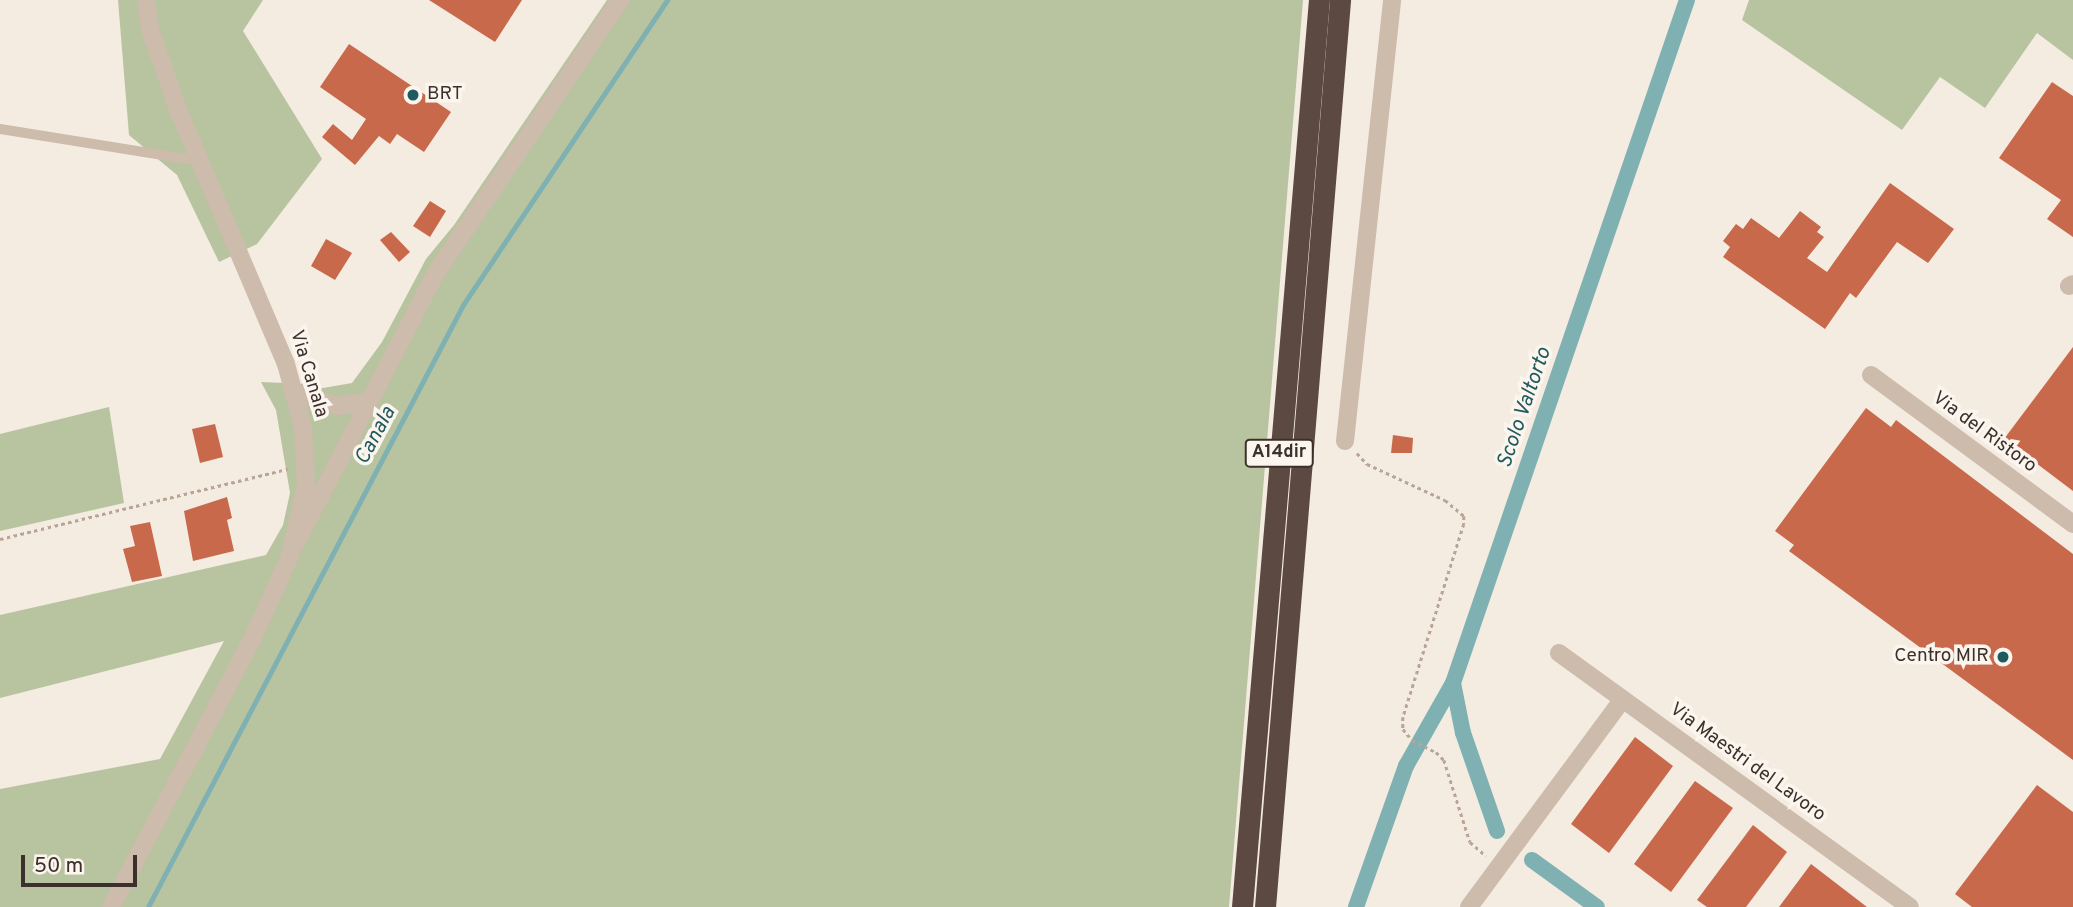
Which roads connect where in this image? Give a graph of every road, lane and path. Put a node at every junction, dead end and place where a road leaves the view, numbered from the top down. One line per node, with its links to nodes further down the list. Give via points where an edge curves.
1 (146, 0): 7 (street, Via Canala, via 150,29)
2 (620, 0): 10 (street, via 436,273)
3 (1319, 0): 20 (highway, A14dir)
4 (1340, 0): 21 (highway, A14dir)
5 (1392, 0): 11 (street)
6 (0, 129): 7 (lane)
7 (201, 161): 9 (street, Via Canala)
8 (1871, 375): 13 (street, Via del Ristoro)
9 (294, 392): 10 (street, via 338,407); 12 (street, Via Canala, via 303,428)
10 (367, 402): 15 (street)
11 (1345, 441): 18 (path, via 1367,464 1445,500 1464,516 1403,718 1404,729 1412,740 1444,761 1470,842)
12 (305, 465): 14 (path); 15 (street, Via Canala, via 306,485)
13 (2073, 524)
14 (0, 538)
15 (290, 556): 19 (street, Via Canala)
16 (1559, 653): 17 (street, Via Maestri del Lavoro)
17 (1622, 700): 18 (street); 23 (street, Via Maestri del Lavoro)
18 (1498, 867): 22 (street)
19 (111, 907)
20 (1242, 907)
21 (1265, 907)
22 (1469, 907)
23 (1910, 907)

